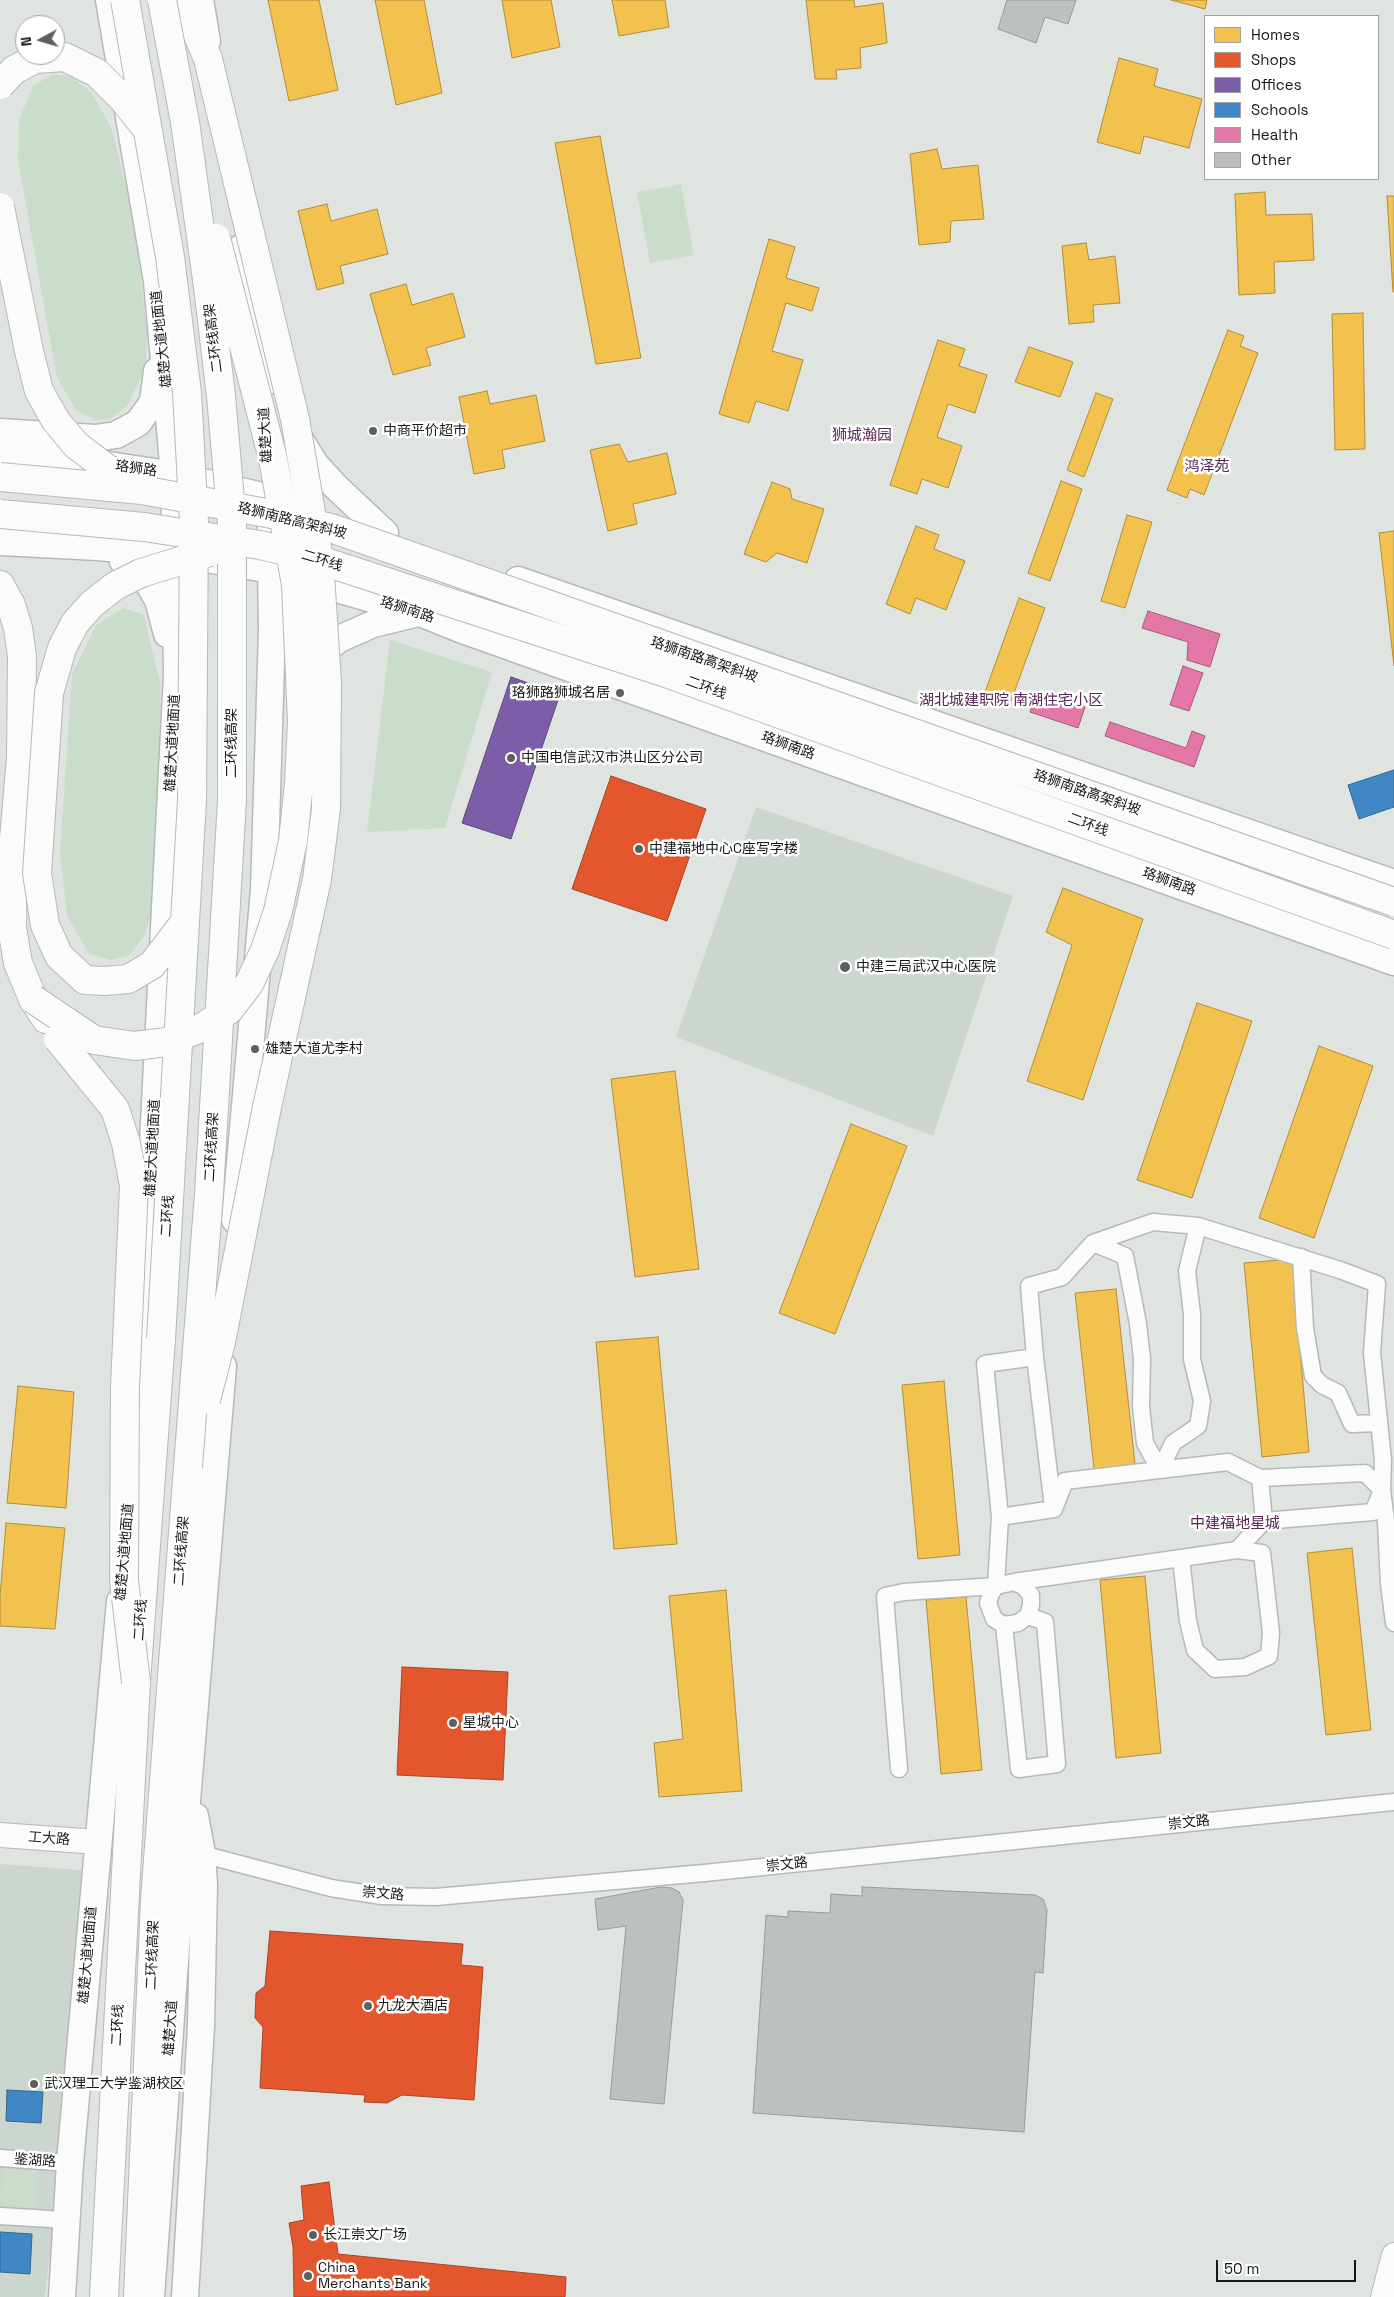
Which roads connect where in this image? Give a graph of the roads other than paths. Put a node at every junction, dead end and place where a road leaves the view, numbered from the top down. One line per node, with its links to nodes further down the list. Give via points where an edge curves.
1 (109, 0): 10 (main road, 雄楚大道地面道)
2 (125, 0): 8 (highway, 二环线, bridge)
3 (162, 0): 7 (highway, 二环线高架, bridge)
4 (184, 0): 40 (highway, bridge, via 208,59 295,419 319,559 328,682 326,809 317,879 267,1107 221,1342)
5 (200, 0): 11 (main road)
6 (0, 85): 8 (highway, bridge, via 14,70 35,59 65,57 97,73)
7 (185, 122): 34 (highway, bridge, via 273,459 296,585 302,722 293,841 278,911 249,984 229,1010 201,1028 166,1042 135,1046 94,1040); 40 (highway, 二环线高架, bridge, via 222,406 232,523 233,669 232,800 209,1193)
8 (147, 129): 31 (highway, 二环线, bridge, via 170,257 186,383 194,522 192,800)
9 (0, 206): 16 (highway, bridge, via 39,391 56,421 76,445)
10 (159, 303): 12 (main road, via 158,368 153,402 138,423 116,435 95,438); 14 (main road, 雄楚大道地面道)
11 (263, 372): 17 (main road, 雄楚大道); 19 (main road, via 315,464)
12 (0, 432)
13 (0, 452): 14 (main road, 珞狮路)
14 (174, 475): 17 (main road, 珞狮路); 23 (main road, 雄楚大道地面道)
15 (0, 477): 16 (highway, 珞狮南路高架斜坡, bridge)
16 (142, 490): 30 (highway, 珞狮南路高架斜坡, bridge, via 331,528)
17 (270, 498): 19 (main road); 24 (main road)
18 (0, 514): 21 (highway, 二环线, bridge, via 144,526)
19 (385, 533): 29 (main road)
20 (0, 542): 22 (main road)
21 (260, 546): 31 (highway, bridge, via 215,551 169,563 115,586 75,623 62,648 49,692 37,873 45,925 59,956 85,980 128,979 152,965); 32 (highway, 二环线, bridge, via 307,556 666,674)
22 (98, 547): 23 (main road); 27 (main road, via 130,565 148,583 164,617)
23 (175, 554): 24 (main road, 珞狮南路); 27 (main road, 雄楚大道地面道)
24 (272, 570): 26 (main road, 珞狮南路); 28 (main road)
25 (0, 585): 34 (highway, via 18,628 22,656 21,758 12,927 18,963)
26 (420, 613): 28 (main road, via 373,624 340,639 306,665 285,698); 33 (main road, 珞狮南路)
27 (177, 674): 58 (main road, 雄楚大道地面道, via 141,1377)
28 (269, 737): 59 (main road, via 264,890 188,1781)
29 (1394, 883)
30 (1394, 902)
31 (184, 933): 54 (highway, 二环线, bridge, via 162,1329)
32 (1394, 936)
33 (1394, 962)
34 (33, 999): 54 (highway, bridge, via 58,1039 114,1109 126,1143 134,1186 125,1387 124,1580)
35 (1198, 1226): 36 (street, via 1154,1222); 37 (street); 41 (street, via 1187,1271 1192,1314 1192,1359 1202,1400 1198,1426 1173,1443)
36 (1094, 1243): 38 (street, via 1062,1277 1029,1286); 41 (street, via 1125,1256 1141,1350 1144,1443)
37 (1301, 1257): 39 (street, via 1305,1328 1313,1376 1338,1393 1352,1424); 39 (street, via 1377,1284 1372,1353)
38 (1035, 1357): 44 (street); 45 (street, via 985,1364)
39 (1378, 1424): 43 (street, via 1383,1460)
40 (188, 1467): 67 (highway, 二环线高架, via 155,1899)
41 (1160, 1470): 42 (street, via 1228,1462); 44 (street, via 1065,1481)
42 (1260, 1478): 43 (street, via 1365,1472); 46 (street)
43 (1382, 1490): 46 (street, via 1373,1512); 52 (street)
44 (1054, 1509): 45 (street)
45 (1000, 1517): 50 (street)
46 (1264, 1521): 47 (street)
47 (1238, 1550): 48 (street); 48 (street, via 1262,1553 1271,1633 1268,1656 1245,1667 1215,1669 1195,1650 1188,1621)
48 (1181, 1558): 49 (street)
49 (1014, 1582): 50 (street); 51 (street, via 1031,1595)
50 (996, 1586): 53 (street, via 988,1604 994,1619); 55 (street, via 885,1596)
51 (1028, 1616): 53 (street, via 1018,1623); 53 (street, via 1045,1622 1057,1764 1019,1770)
52 (1394, 1623)
53 (1004, 1625)
54 (136, 1682): 66 (highway, 二环线)
55 (899, 1769)
56 (1394, 1802): 59 (street, 崇文路, via 704,1873 436,1897 382,1896 331,1888)
57 (0, 1835): 58 (street, 工大路)
58 (98, 1842): 61 (main road, 雄楚大道地面道)
59 (192, 1852): 68 (main road, 雄楚大道); 69 (main road, via 204,1885 201,2026)
60 (0, 2158): 61 (street, 鉴湖路)
61 (70, 2163): 63 (main road, 雄楚大道地面道)
62 (0, 2216): 63 (street)
63 (66, 2220): 65 (main road, 雄楚大道地面道)
64 (1394, 2255): 70 (street)
65 (62, 2297)
66 (104, 2297)
67 (138, 2297)
68 (151, 2297)
69 (185, 2297)
70 (1383, 2297)

